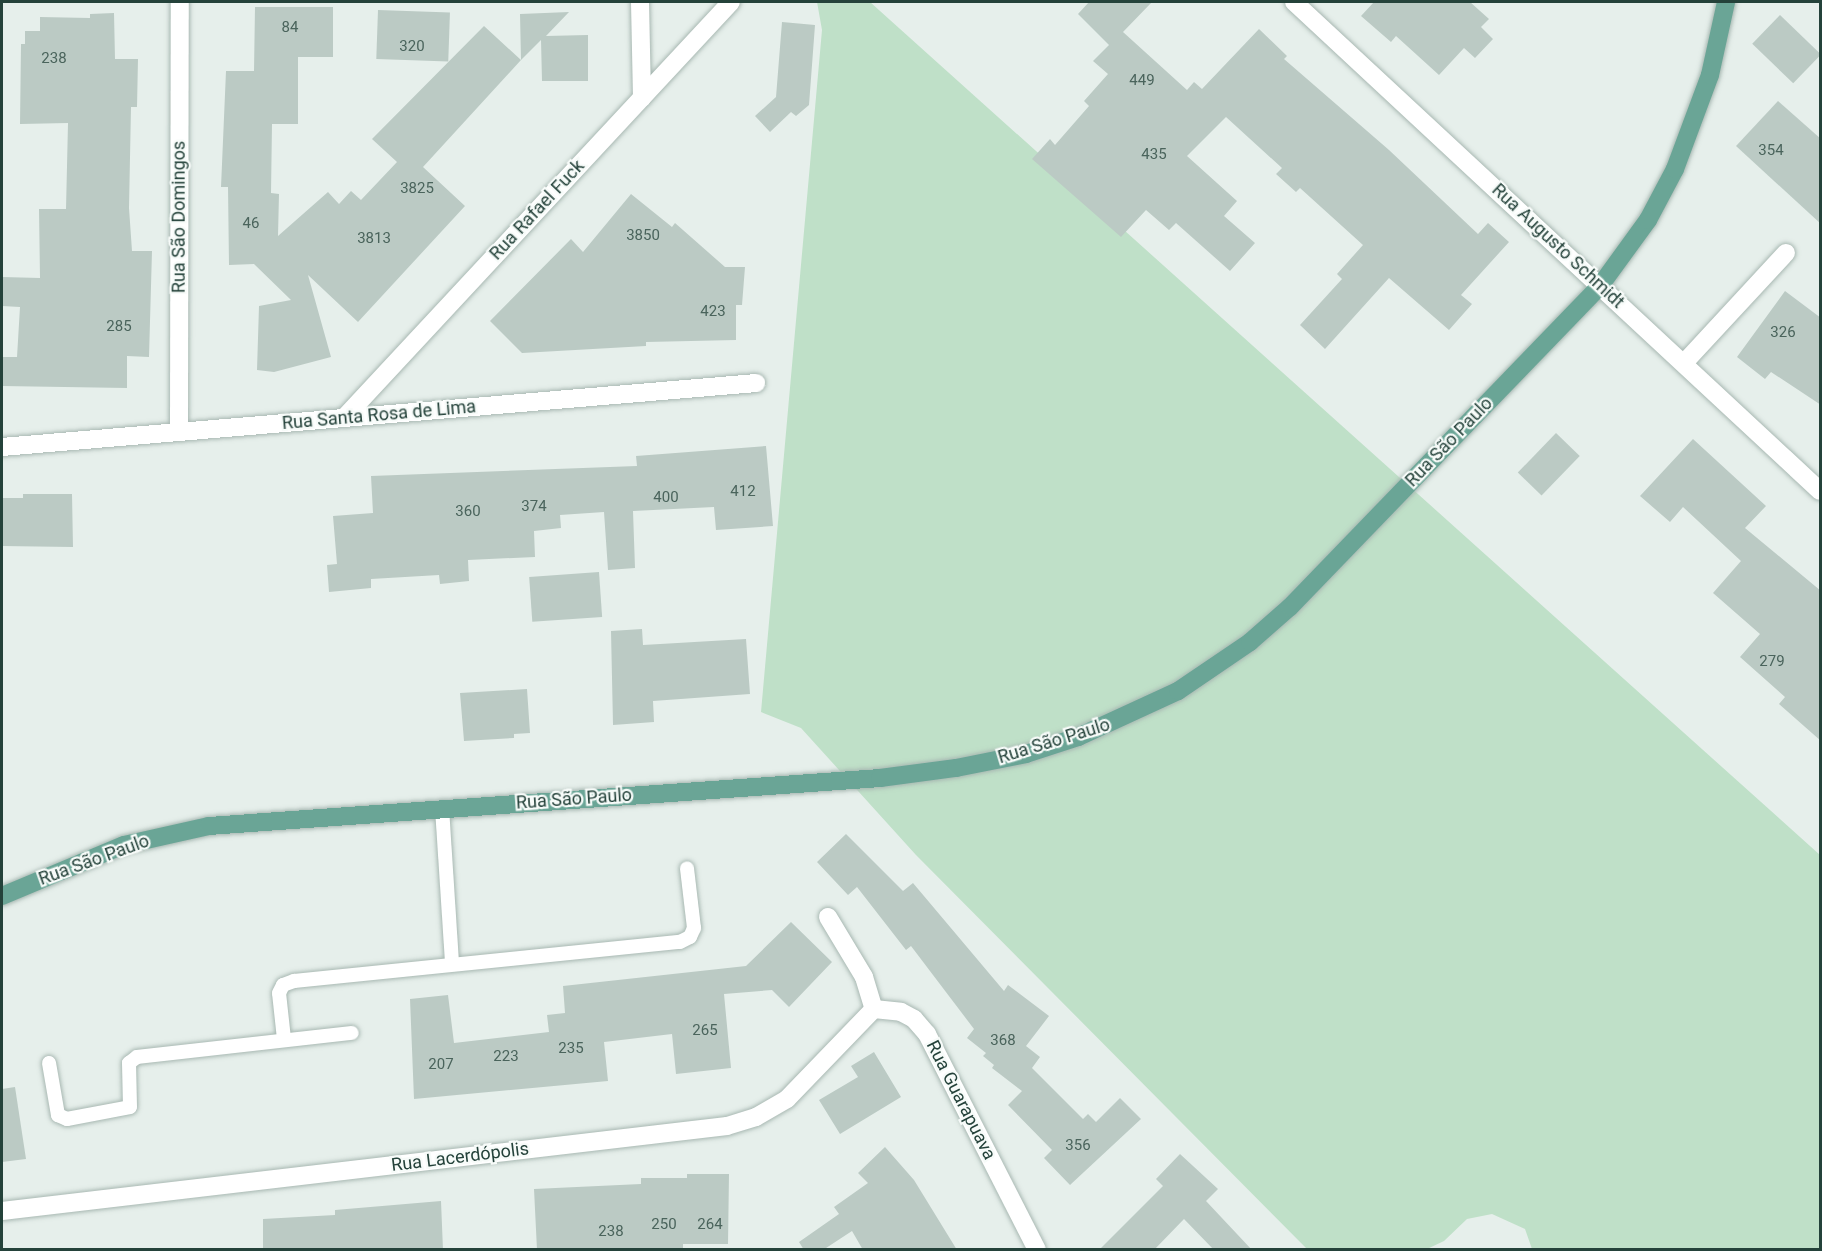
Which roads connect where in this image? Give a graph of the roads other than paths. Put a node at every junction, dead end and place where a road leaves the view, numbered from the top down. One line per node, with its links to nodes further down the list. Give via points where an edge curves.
1 (180, 2): 12 (street, Rua São Domingos)
2 (640, 2): 6 (street)
3 (731, 2): 6 (street, Rua Rafael Fuck)
4 (1294, 2): 8 (street, Rua Augusto Schmidt)
5 (1726, 2): 8 (main road, Rua São Paulo, via 1710,75 1675,169 1648,220)
6 (642, 98): 11 (street, Rua Rafael Fuck)
7 (1786, 253): 9 (street)
8 (1600, 286): 9 (street, Rua Augusto Schmidt); 15 (main road, Rua São Paulo, via 1290,607 1213,670 1130,716 1026,754 880,778)
9 (1684, 363): 14 (street, Rua Augusto Schmidt)
10 (756, 384): 11 (street, Rua Santa Rosa de Lima)
11 (344, 418): 12 (street, Rua Santa Rosa de Lima)
12 (179, 432): 13 (street, Rua Santa Rosa de Lima)
13 (2, 447)
14 (1821, 490)
15 (442, 808): 17 (main road, Rua São Paulo, via 265,821 168,834 93,856); 19 (lane)
16 (687, 868): 19 (lane, via 694,928 680,942)
17 (2, 896)
18 (828, 917): 20 (street, via 864,977)
19 (452, 964): 22 (lane, via 283,985 279,993)
20 (874, 1009): 24 (street, Rua Lacerdópolis, via 787,1099 756,1117 727,1126); 25 (street, Rua Guarapuava, via 907,1015 927,1034)
21 (352, 1033): 22 (lane)
22 (284, 1039): 23 (lane, via 137,1056 129,1063 130,1107 67,1119 58,1114)
23 (49, 1063)
24 (2, 1211)
25 (1037, 1250)

